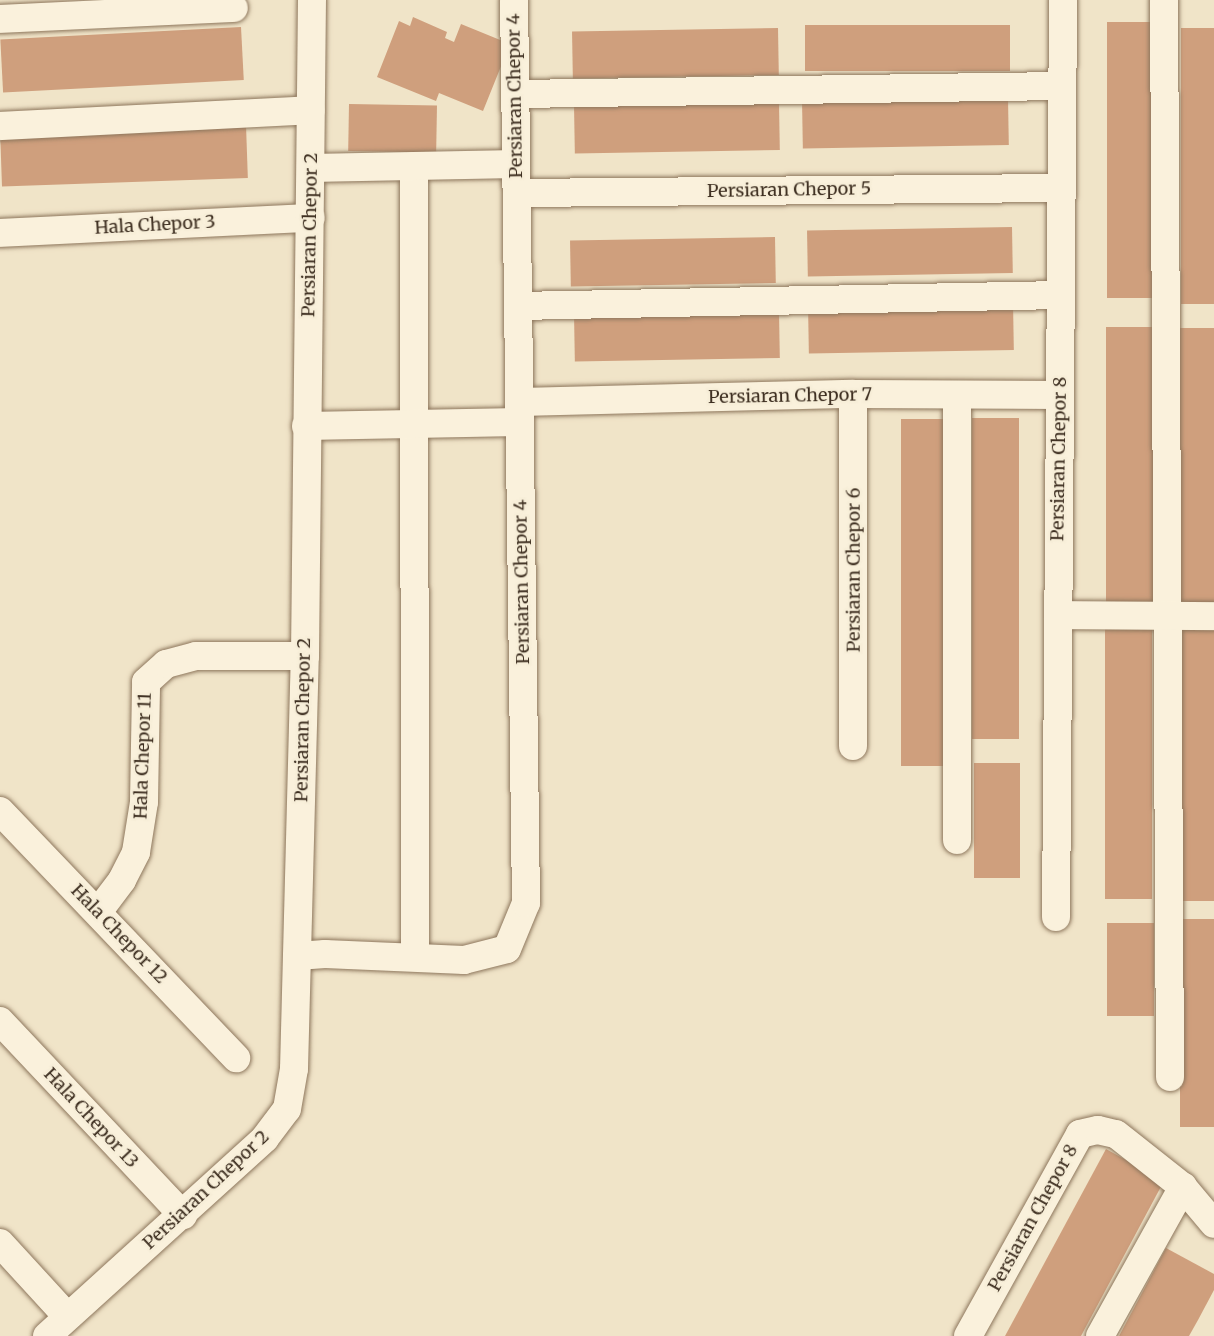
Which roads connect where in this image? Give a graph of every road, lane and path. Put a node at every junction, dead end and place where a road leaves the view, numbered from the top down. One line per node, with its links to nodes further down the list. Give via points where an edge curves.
1 (312, 0): 10 (street, Persiaran Chepor 2)
2 (514, 0): 9 (street, Persiaran Chepor 4)
3 (1063, 0): 8 (street, Persiaran Chepor 8)
4 (1164, 0): 28 (street)
5 (105, 7): 6 (street); 7 (street)
6 (234, 8)
7 (0, 19)
8 (1062, 86): 9 (street); 15 (street, Persiaran Chepor 8)
9 (516, 94): 12 (street, Persiaran Chepor 4)
10 (311, 110): 11 (street); 14 (street, Persiaran Chepor 2)
11 (0, 126)
12 (516, 164): 13 (street); 16 (street, Persiaran Chepor 4)
13 (414, 166): 14 (street); 25 (street)
14 (311, 168): 17 (street, Persiaran Chepor 2)
15 (1062, 188): 16 (street, Persiaran Chepor 5); 19 (street, Persiaran Chepor 8)
16 (517, 193): 20 (street, Persiaran Chepor 4)
17 (311, 218): 18 (street, Hala Chepor 3); 26 (street, Persiaran Chepor 2)
18 (0, 233)
19 (1061, 295): 20 (street); 23 (street, Persiaran Chepor 8)
20 (518, 306): 24 (street, Persiaran Chepor 4)
21 (854, 394): 22 (street, Persiaran Chepor 7); 24 (street, Persiaran Chepor 7); 31 (street, Persiaran Chepor 6)
22 (957, 394): 23 (street, Persiaran Chepor 7); 33 (street)
23 (1060, 395): 27 (street, Persiaran Chepor 8)
24 (520, 412): 25 (street, Persiaran Chepor 7); 37 (street, Persiaran Chepor 4, via 526,903 507,949 464,960)
25 (414, 424): 26 (street, Persiaran Chepor 7); 37 (street)
26 (306, 426): 30 (street, Persiaran Chepor 2)
27 (1058, 615): 28 (street); 35 (street, Persiaran Chepor 8)
28 (1166, 615): 29 (street); 40 (street)
29 (1214, 616)
30 (304, 656): 34 (street, Hala Chepor 11, via 196,656 166,664 146,682 144,802 136,852 122,880); 36 (street, Persiaran Chepor 2)
31 (853, 746)
32 (0, 811): 34 (street, Hala Chepor 12)
33 (957, 840)
34 (98, 912): 39 (street, Hala Chepor 12)
35 (1056, 917)
36 (297, 956): 37 (street, Persiaran Chepor 4); 42 (street, Persiaran Chepor 2, via 294,1069 287,1109 265,1138)
37 (415, 957)
38 (0, 1021): 42 (street, Hala Chepor 13)
39 (236, 1058)
40 (1170, 1077)
41 (1184, 1187): 43 (street); 47 (street, Persiaran Chepor 8, via 1116,1134 1098,1130 1080,1134); 48 (street)
42 (183, 1215): 45 (street, Persiaran Chepor 2)
43 (1214, 1224)
44 (0, 1243): 45 (street)
45 (67, 1316): 46 (street, Persiaran Chepor 2)
46 (46, 1336)
47 (968, 1336)
48 (1100, 1336)

